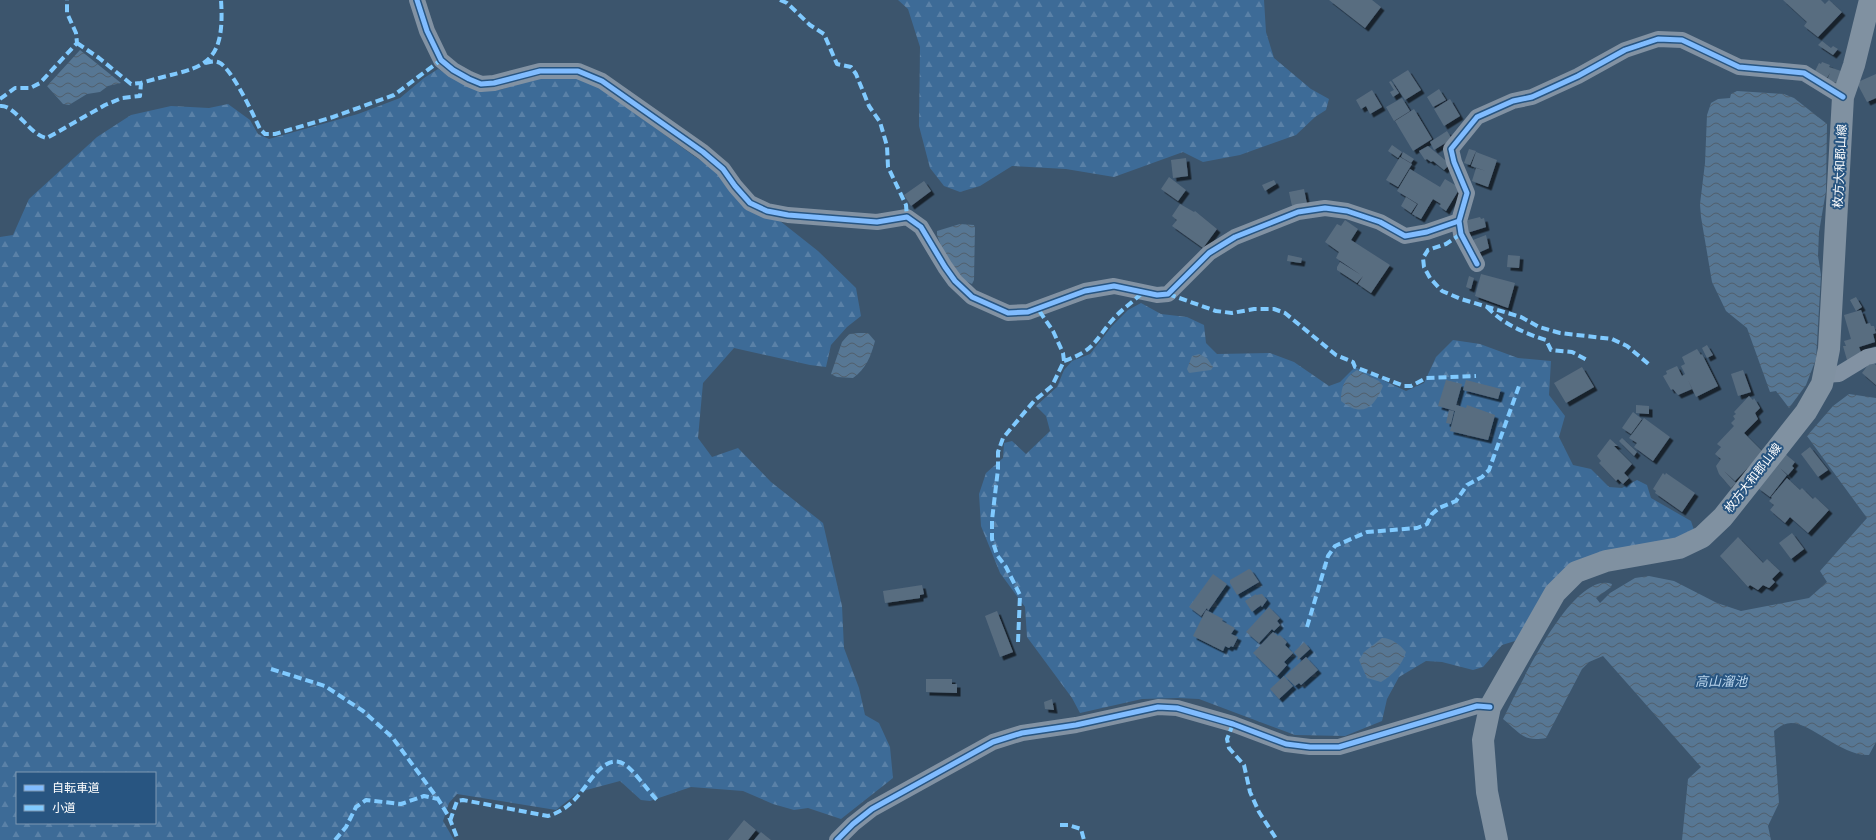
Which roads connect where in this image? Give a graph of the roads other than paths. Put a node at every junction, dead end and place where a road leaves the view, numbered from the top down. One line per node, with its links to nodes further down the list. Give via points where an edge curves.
1 (417, 0): 4 (street, via 427,31 441,60 469,79 481,84 494,83 540,71 560,70 578,71 602,81 703,152 723,169 750,202 767,211 877,222 907,217 921,227 955,281 972,297 1008,313 1028,312 1085,291 1114,286 1157,295 1168,294 1210,253 1235,237 1298,212 1325,208 1347,211 1380,222 1404,236 1427,232)
2 (1870, 0): 3 (main road, 枚方大和郡山線, via 1854,65)
3 (1843, 97): 4 (street, via 1804,73 1739,67 1682,40 1658,39 1631,48 1532,97 1513,101 1477,117 1451,148 1454,162 1468,193); 7 (main road, 枚方大和郡山線, via 1829,349)
4 (1459, 221): 5 (street, via 1462,234)
5 (1477, 264)
6 (1876, 355): 7 (street, via 1867,357 1839,374)
7 (1824, 375): 8 (main road, 枚方大和郡山線, via 1822,384 1806,412 1722,517 1702,537 1679,548 1606,561 1576,572 1554,593)
8 (1490, 707): 9 (street, via 1477,706 1339,747 1286,744 1233,724 1176,708 1158,707 1076,725 1022,733 993,742 872,809); 10 (main road, 枚方大和郡山線, via 1483,740 1487,792)
9 (837, 840)
10 (1497, 840)

